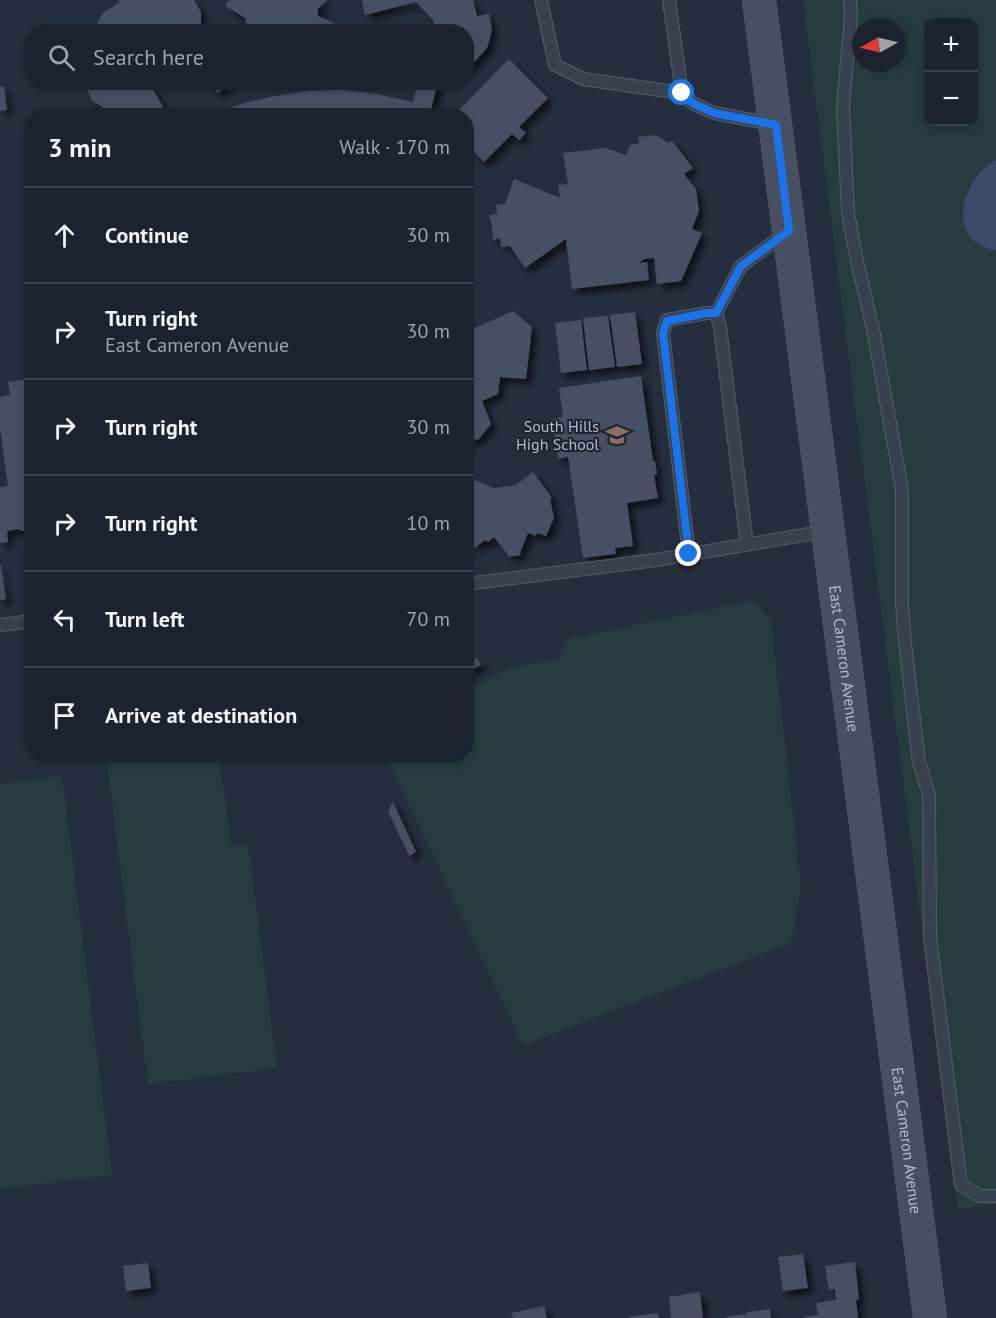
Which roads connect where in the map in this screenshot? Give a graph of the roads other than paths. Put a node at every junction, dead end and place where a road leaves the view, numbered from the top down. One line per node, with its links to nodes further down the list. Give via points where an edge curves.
1 (541, 0): 5 (lane, via 555,65 583,79)
2 (669, 0): 5 (lane)
3 (759, 0): 6 (main road, East Cameron Avenue)
4 (850, 0): 15 (lane, via 843,106 848,213 902,490 905,643 919,762 929,795 930,937 961,1185 980,1196)
5 (682, 93): 6 (lane, via 714,113)
6 (776, 125): 7 (main road, East Cameron Avenue)
7 (789, 231): 8 (lane, via 741,266); 9 (main road, East Cameron Avenue)
8 (716, 313): 10 (lane); 11 (lane, via 667,321 663,333)
9 (828, 531): 10 (lane); 16 (main road, East Cameron Avenue)
10 (747, 544): 11 (lane)
11 (689, 554): 12 (lane)
12 (474, 583)
13 (24, 622): 14 (lane)
14 (0, 625)
15 (996, 1196)
16 (930, 1318)

